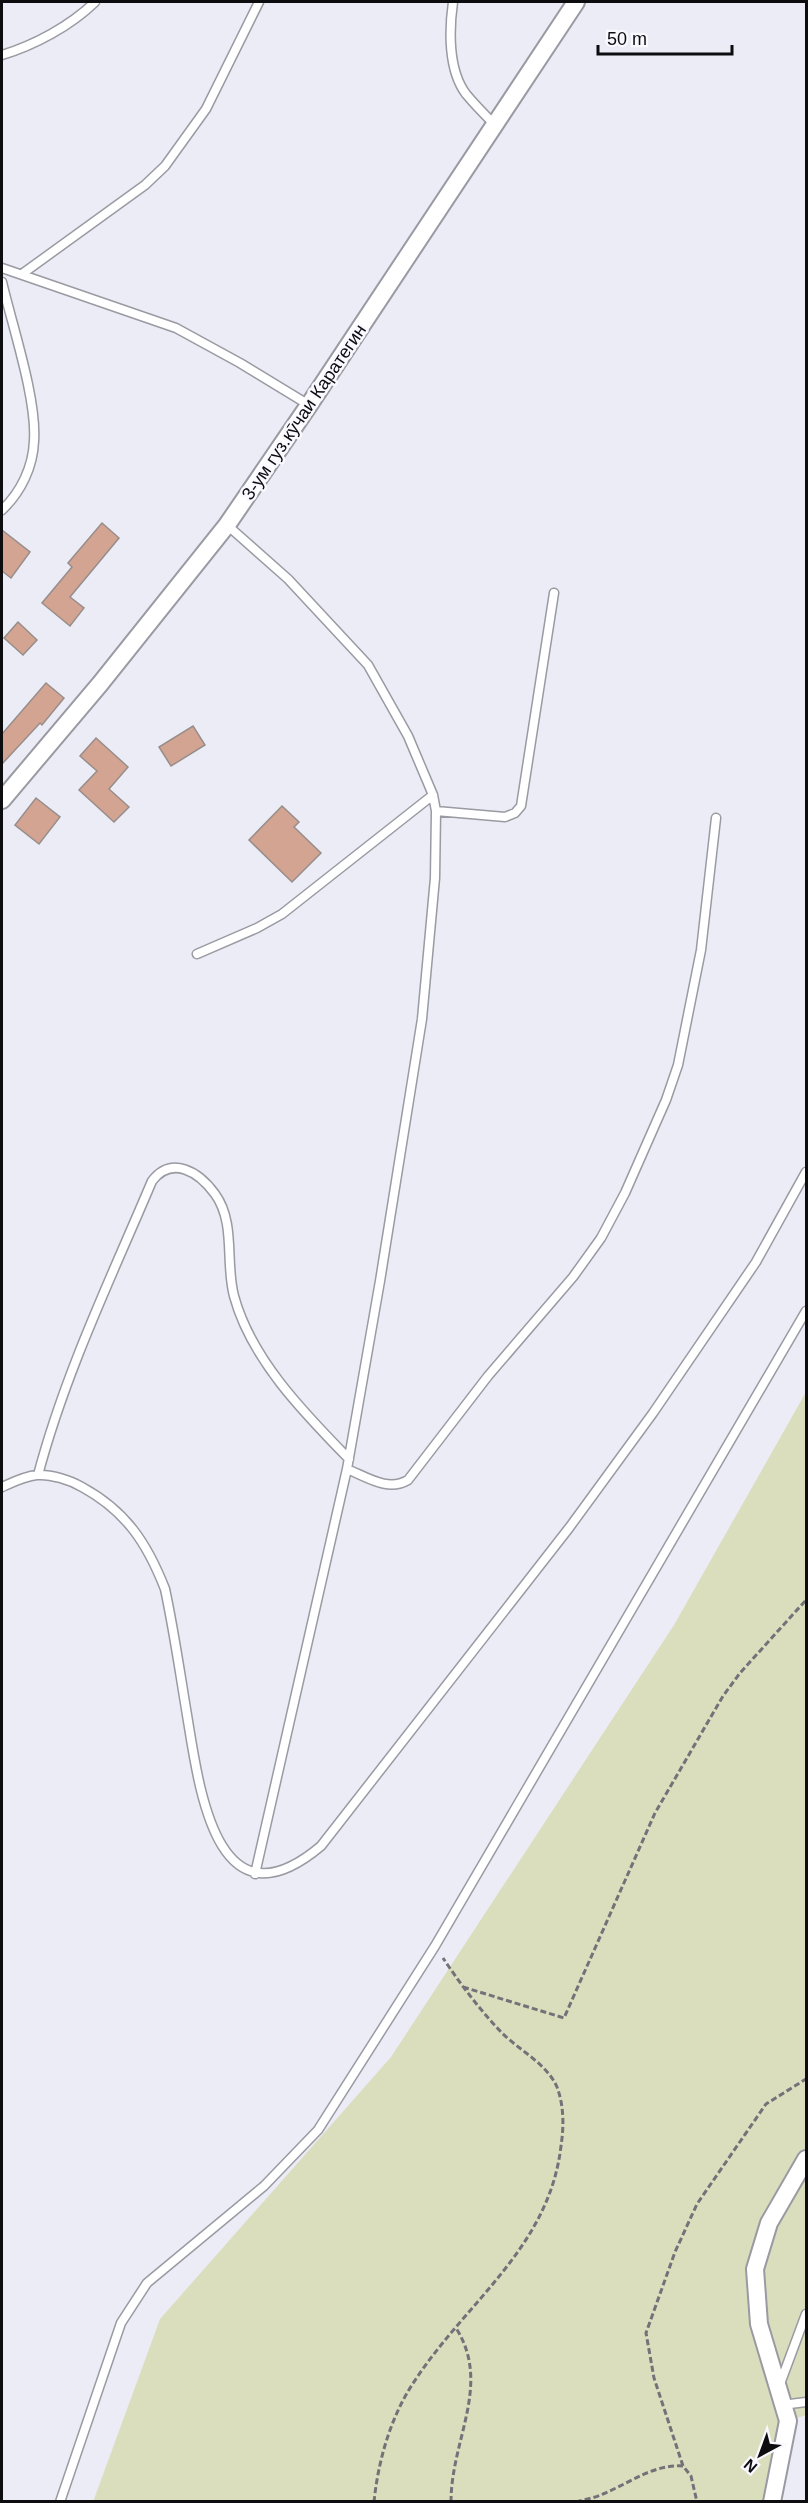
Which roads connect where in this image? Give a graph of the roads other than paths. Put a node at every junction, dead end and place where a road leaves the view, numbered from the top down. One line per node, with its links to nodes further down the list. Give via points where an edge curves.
1 (95, 2): 5 (lane, via 75,20)
2 (259, 2): 8 (lane, via 206,109 165,166 145,185)
3 (453, 2): 6 (lane, via 455,69 465,92)
4 (576, 2): 6 (street, 3-ум гуз.кӯчаи Каратегин)
5 (2, 55)
6 (495, 125): 10 (street, 3-ум гуз.кӯчаи Каратегин)
7 (2, 268): 8 (lane)
8 (22, 274): 10 (lane, via 176,328)
9 (2, 282): 11 (lane, via 30,402 34,440 30,468)
10 (309, 405): 12 (street, 3-ум гуз.кӯчаи Каратегин)
11 (2, 510)
12 (227, 525): 14 (lane, via 288,579 368,665 408,736); 15 (street, 3-ум гуз.кӯчаи Каратегин)
13 (554, 593): 16 (lane, via 522,806 505,817)
14 (433, 795): 16 (lane); 18 (lane, via 282,914)
15 (2, 800)
16 (436, 811): 21 (lane, via 435,878 422,1019)
17 (716, 818): 22 (lane, via 701,950 678,1065 630,1182 601,1238 408,1480 398,1486 386,1485)
18 (197, 954)
19 (807, 1172): 25 (lane, via 756,1262 653,1413 569,1528 336,1828 305,1859 283,1871)
20 (807, 1311): 30 (lane, via 435,1946 306,2144 264,2186 147,2283 132,2302 121,2323)
21 (349, 1459): 22 (lane); 23 (lane, via 276,1376 241,1315 231,1284 226,1222 214,1192 198,1176 179,1167 168,1167 152,1181 73,1365)
22 (347, 1469): 25 (lane)
23 (38, 1475): 24 (lane); 25 (lane, via 75,1483 104,1499 131,1525 156,1566 171,1616 196,1766 211,1828 231,1859)
24 (2, 1487)
25 (255, 1874)
26 (807, 2159): 28 (street, via 770,2223 755,2269 759,2324)
27 (807, 2314): 28 (lane)
28 (780, 2397): 29 (lane); 31 (street, via 788,2421)
29 (807, 2402)
30 (60, 2502)
31 (772, 2502)

